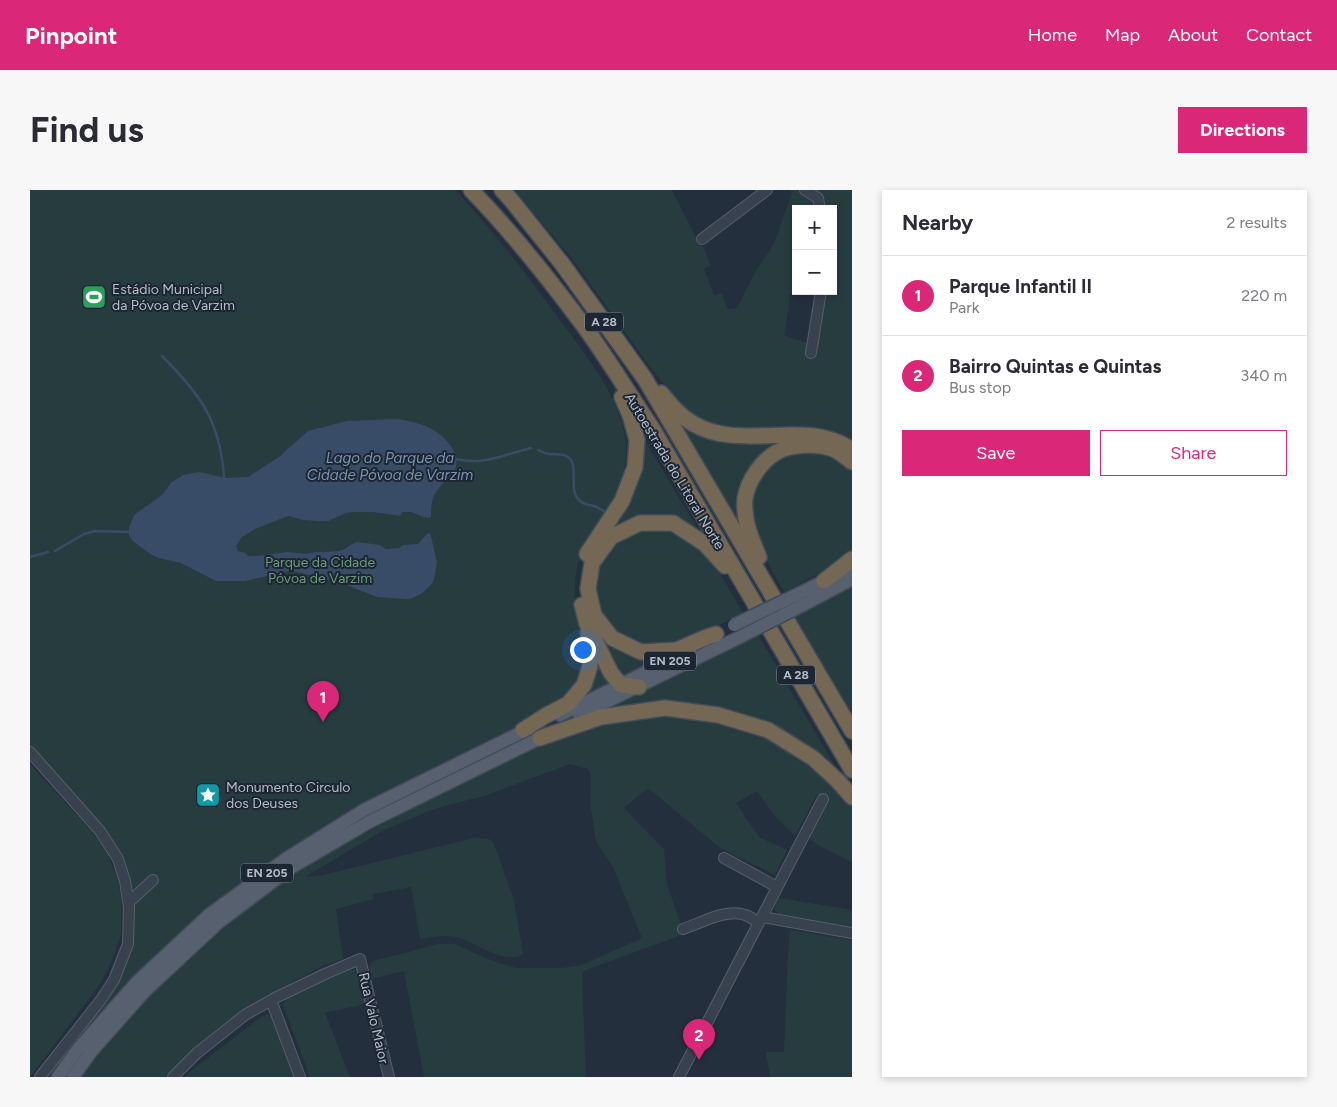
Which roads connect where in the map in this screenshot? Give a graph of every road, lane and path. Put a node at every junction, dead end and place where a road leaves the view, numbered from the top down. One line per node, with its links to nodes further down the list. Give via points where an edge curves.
1 (471, 190): 9 (highway, Autoestrada do Litoral Norte / A 28, via 545,275)
2 (502, 190): 10 (highway, Autoestrada do Litoral Norte / A 28, via 563,265)
3 (767, 190): 6 (street)
4 (805, 190): 5 (street, via 818,198)
5 (819, 205)
6 (702, 238)
7 (820, 295): 8 (street)
8 (811, 353)
9 (616, 374): 15 (highway, Autoestrada do Litoral Norte / A 28, via 652,428); 20 (highway, via 637,440 635,467 622,501 585,557 580,590)
10 (645, 380): 11 (highway, via 691,422 710,431 743,436 819,436); 18 (highway, Autoestrada do Litoral Norte / A 28)
11 (852, 450)
12 (852, 462): 18 (highway, via 832,449 807,445 777,452 759,468 746,497 745,513)
13 (852, 559): 17 (highway)
14 (852, 569): 17 (main road, EN 205)
15 (740, 579): 22 (highway, via 705,544 672,523 633,526 612,537 592,562 588,589 594,615 612,638 641,652 677,650); 29 (highway, Autoestrada do Litoral Norte / A 28)
16 (852, 579): 19 (main road, EN 205)
17 (824, 581): 19 (main road, EN 205)
18 (766, 585): 26 (highway, Autoestrada do Litoral Norte / A 28)
19 (803, 598): 21 (main road, EN 205, bridge)
20 (587, 624): 23 (highway, via 611,673); 25 (highway, via 590,666 584,685 568,704)
21 (737, 631): 22 (main road, EN 205); 24 (main road, EN 205)
22 (716, 634): 23 (main road, EN 205, via 710,641)
23 (621, 685): 24 (highway); 25 (main road, EN 205, via 548,722)
24 (639, 687): 27 (main road, EN 205)
25 (523, 730): 41 (main road, EN 205, via 364,810 287,858 210,914 137,982 78,1049)
26 (852, 731)
27 (540, 738): 30 (highway, via 601,717 665,708 718,715 768,730 813,758); 42 (main road, EN 205, via 369,822 292,867 218,923 145,990)
28 (30, 752): 35 (street, via 100,831 118,859)
29 (852, 770)
30 (852, 797)
31 (823, 799): 34 (street)
32 (724, 858): 34 (street)
33 (153, 880): 35 (street)
34 (777, 887): 36 (street)
35 (129, 902): 40 (street, via 128,944 114,980)
36 (760, 920): 37 (street, via 730,913); 38 (street); 46 (street)
37 (683, 929)
38 (852, 933)
39 (272, 1000): 43 (street, via 245,1015 197,1053); 44 (street); 45 (street, Rua Valo Maior, via 360,959)
40 (40, 1077)
41 (58, 1077)
42 (73, 1077)
43 (173, 1077)
44 (300, 1077)
45 (389, 1077)
46 (679, 1077)

